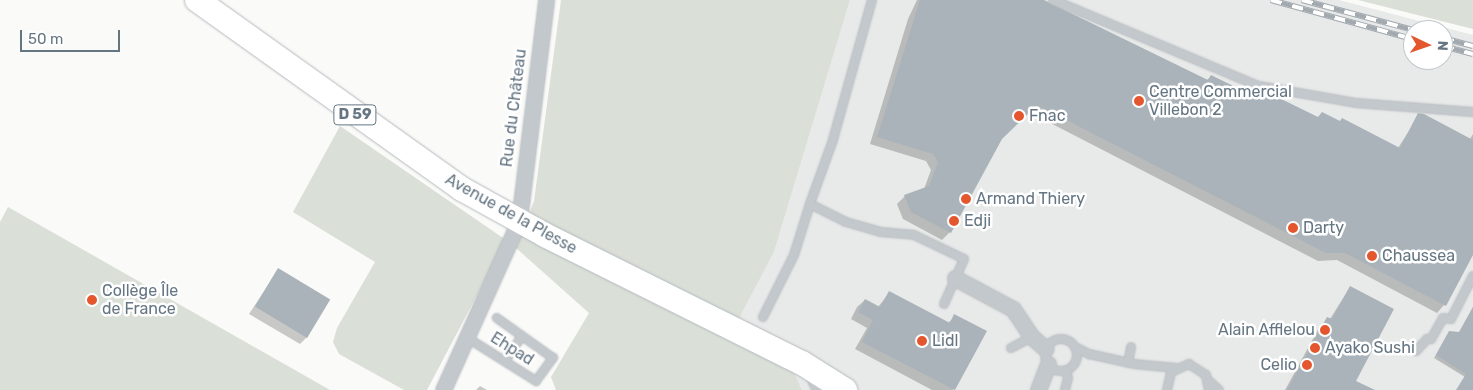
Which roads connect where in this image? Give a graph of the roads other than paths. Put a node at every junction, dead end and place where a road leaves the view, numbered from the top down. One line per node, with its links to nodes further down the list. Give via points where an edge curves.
1 (197, 0): 7 (main road, Avenue de la Plesse / D 59, via 454,184)
2 (546, 0): 7 (street, Rue du Château)
3 (872, 0): 6 (lane, via 830,147)
4 (1053, 0): 5 (lane, via 1260,86 1356,102)
5 (1473, 112)
6 (810, 204): 9 (lane, via 846,222 880,232 914,235 964,259); 11 (lane, via 794,255)
7 (519, 222): 14 (street, Rue du Château); 28 (main road, Avenue de la Plesse / D 59)
8 (1473, 276): 19 (lane, via 1451,320 1443,318 1432,339 1427,339)
9 (955, 278): 10 (lane); 15 (street, via 1013,309)
10 (944, 304)
11 (762, 317)
12 (497, 318): 13 (lane, Ehpad)
13 (522, 336): 22 (lane); 22 (lane, Ehpad, via 553,358 536,381)
14 (466, 337): 22 (lane, Ehpad); 31 (street, Rue du Château)
15 (1032, 337): 18 (lane); 21 (street)
16 (1075, 347): 20 (lane); 21 (lane, via 1067,340 1057,340); 23 (lane)
17 (1131, 347): 24 (lane)
18 (1011, 348)
19 (1416, 351)
20 (1089, 354): 23 (lane); 24 (lane)
21 (1047, 356): 27 (lane, via 1056,370); 34 (street)
22 (505, 361)
23 (1075, 362): 27 (lane)
24 (1128, 363): 25 (lane)
25 (1149, 367): 26 (lane); 29 (lane)
26 (1176, 368): 29 (lane); 30 (lane, via 1196,366)
27 (1066, 370): 35 (lane)
28 (813, 376): 32 (main road, Avenue de la Plesse / D 59); 33 (main road, Avenue de la Plesse / D 59, via 851,382)
29 (1168, 378): 36 (lane)
30 (1209, 381): 37 (lane); 38 (lane)
31 (443, 390)
32 (845, 390)
33 (865, 390)
34 (1038, 390)
35 (1065, 390)
36 (1167, 390)
37 (1209, 390)
38 (1219, 390)

